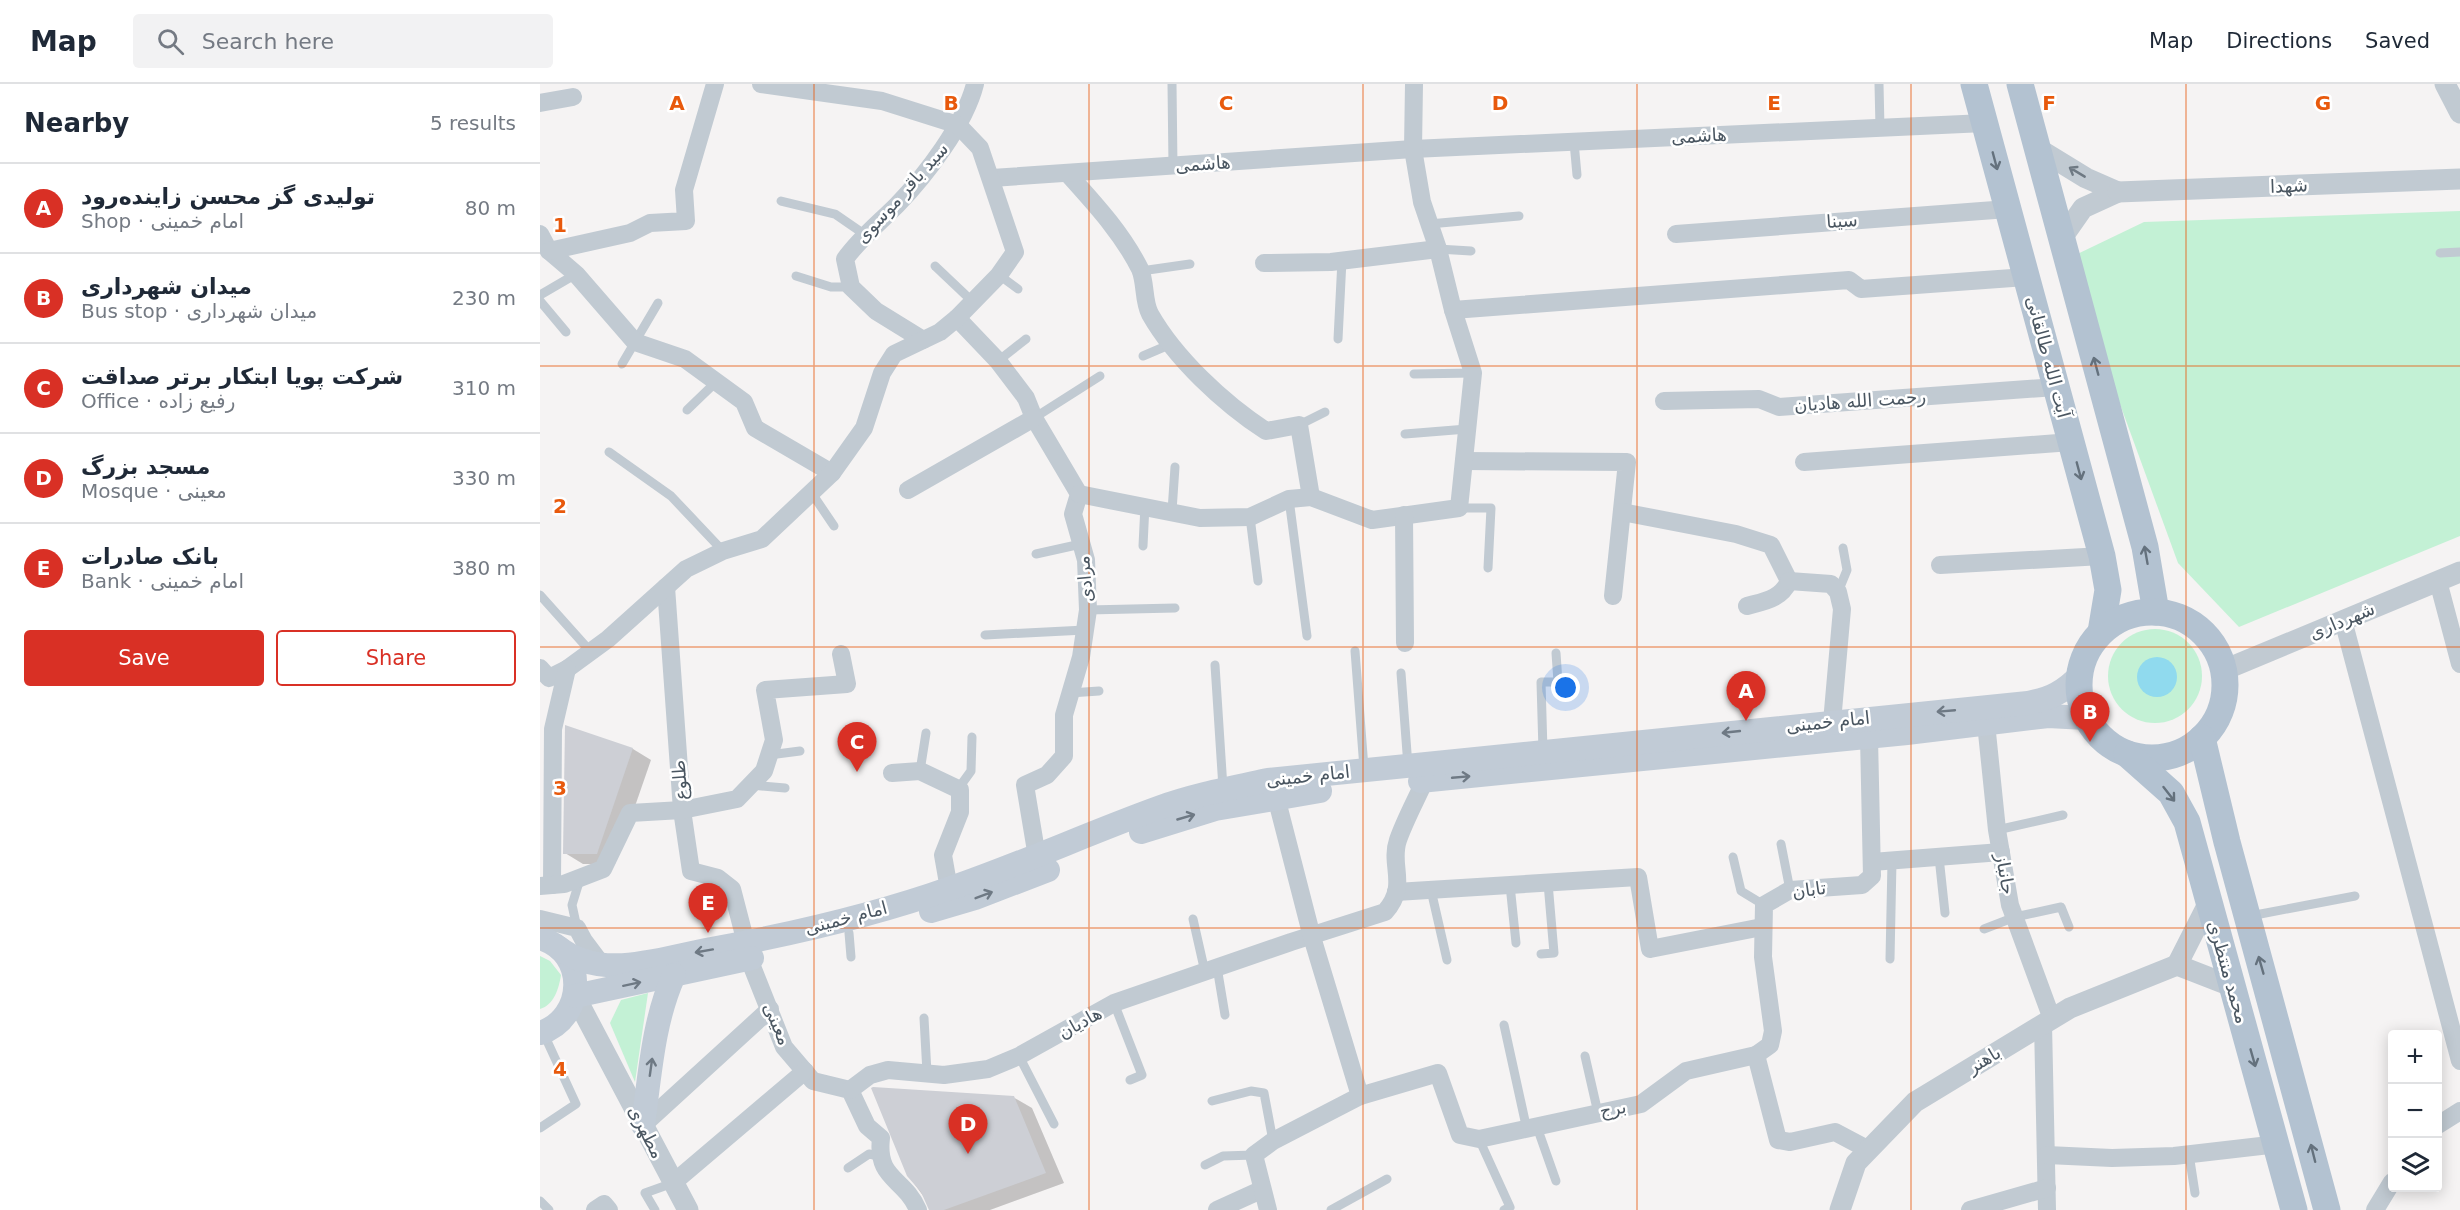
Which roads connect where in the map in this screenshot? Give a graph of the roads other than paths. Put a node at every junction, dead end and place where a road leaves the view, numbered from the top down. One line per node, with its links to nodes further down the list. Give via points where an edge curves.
1 (715, 84): 34 (street, via 684,190 686,221 650,223 630,233)
2 (761, 84): 14 (street, via 882,101)
3 (975, 84): 14 (street, سید باقر موسوی)
4 (1173, 84): 19 (lane)
5 (1414, 84): 18 (street)
6 (1879, 84): 15 (lane)
7 (1974, 84): 13 (main road, آیت الله طالقانی)
8 (2020, 84): 17 (main road)
9 (2445, 84): 12 (street)
10 (573, 97): 11 (street)
11 (540, 103)
12 (2460, 113)
13 (1985, 123): 15 (street, هاشمی); 26 (main road, آیت الله طالقانی, one-way to 26)
14 (958, 124): 22 (street, via 980,148); 30 (street, سید باقر موسوی, via 953,136 898,204)
15 (1880, 128): 16 (street, هاشمی)
16 (1574, 142): 18 (street, هاشمی); 21 (lane)
17 (2037, 148): 24 (street, one-way to 17); 32 (main road)
18 (1413, 149): 19 (street, هاشمی); 28 (street)
19 (1173, 166): 20 (street, هاشمی)
20 (1068, 174): 22 (street, هاشمی); 42 (street, via 1111,222)
21 (1577, 175)
22 (992, 178): 44 (street, via 1015,252)
23 (2460, 179): 24 (street, شهدا)
24 (2118, 192): 32 (street, via 2083,208)
25 (781, 201): 30 (lane, via 835,214)
26 (2008, 210): 31 (street, سینا); 46 (main road, آیت الله طالقانی)
27 (1519, 216): 28 (lane)
28 (1429, 224): 33 (street)
29 (540, 234): 34 (street)
30 (864, 234): 47 (street, سید باقر موسوی, via 845,259)
31 (1676, 234)
32 (2062, 238): 113 (main road, one-way to 32, via 2145,547)
33 (1438, 249): 35 (lane); 38 (street); 53 (street)
34 (549, 251): 43 (street)
35 (1471, 251)
36 (2460, 252): 37 (lane)
37 (2440, 253)
38 (1342, 260): 39 (street); 57 (lane)
39 (1264, 263)
40 (1190, 264): 42 (lane)
41 (935, 266): 51 (lane)
42 (1141, 271): 60 (street, via 1149,312)
43 (576, 274): 49 (lane); 59 (street)
44 (999, 275): 48 (lane); 51 (street)
45 (796, 276): 47 (lane, via 831,287)
46 (2026, 277): 53 (street, via 1862,290 1849,280); 68 (main road, آیت الله طالقانی)
47 (851, 287): 58 (street, via 876,311)
48 (1018, 289)
49 (540, 295)
50 (540, 302): 55 (lane)
51 (973, 302): 54 (street)
52 (658, 303): 59 (lane)
53 (1453, 310): 64 (street)
54 (957, 318): 58 (street); 62 (street)
55 (566, 332)
56 (1026, 339): 62 (lane)
57 (1338, 339)
58 (923, 340): 81 (street, via 894,354 882,373 864,429)
59 (635, 342): 63 (lane); 67 (street, via 685,359)
60 (1171, 344): 61 (lane); 73 (street, via 1232,409 1266,431)
61 (1143, 356)
62 (998, 361): 72 (street, via 1026,398)
63 (622, 364)
64 (1473, 373): 65 (lane); 74 (street)
65 (1414, 374)
66 (1100, 376): 72 (lane)
67 (715, 383): 70 (lane); 81 (street, via 744,402 755,428)
68 (2056, 387): 69 (street, رحمت الله هادیان, via 1779,407 1759,399); 76 (main road, آیت الله طالقانی)
69 (1664, 401)
70 (687, 410)
71 (1325, 412): 73 (lane)
72 (1034, 418): 82 (street); 84 (street)
73 (1299, 425): 85 (street)
74 (1467, 429): 75 (lane); 78 (street)
75 (1405, 434)
76 (2071, 442): 79 (street); 99 (main road, آیت الله طالقانی, one-way to 99)
77 (609, 452): 97 (lane, via 671,496)
78 (1464, 461): 88 (street); 90 (street, via 1627,462)
79 (1804, 462)
80 (1175, 467): 89 (lane)
81 (832, 473): 83 (street)
82 (908, 490)
83 (811, 492): 93 (lane); 97 (street, via 762,539)
84 (1078, 494): 87 (street); 94 (street, مرادی, via 1073,514)
85 (1311, 497): 86 (street); 91 (street, via 1372,520)
86 (1289, 499): 92 (street); 118 (lane)
87 (1145, 505): 89 (street); 95 (lane)
88 (1459, 508): 91 (street); 101 (lane, via 1491,508)
89 (1172, 512): 92 (street, via 1200,518)
90 (1622, 512): 103 (street, via 1736,534 1771,545); 109 (street)
91 (1404, 515): 119 (street)
92 (1250, 517): 104 (lane)
93 (834, 526)
94 (1082, 544): 98 (lane); 112 (street, مرادی)
95 (1143, 546)
96 (1843, 548): 107 (lane, via 1846,570)
97 (723, 551): 106 (street, via 686,569)
98 (1036, 554)
99 (2102, 556): 100 (street); 116 (main road, آیت الله طالقانی, via 2109,590)
100 (1940, 565)
101 (1488, 568)
102 (2460, 572): 105 (street, شهرداری)
103 (1789, 580): 107 (street, via 1831,584); 110 (street, via 1784,591 1772,599)
104 (1258, 581)
105 (2438, 581): 114 (street, شهرداری); 124 (street)
106 (666, 587): 121 (street); 154 (street, طلوع)
107 (1838, 592): 134 (street, via 1842,609)
108 (540, 595): 121 (lane)
109 (1613, 596)
110 (1747, 606)
111 (1175, 608): 112 (lane)
112 (1088, 609): 115 (street, مرادی)
113 (2156, 612): 116 (main road, via 2118,620); 128 (main road, via 2192,624 2217,652)
114 (2343, 620): 128 (street, شهرداری); 209 (street)
115 (1085, 630): 117 (lane); 132 (street, مرادی)
116 (2101, 632): 130 (main road, via 2090,646)
117 (985, 635)
118 (1307, 636)
119 (1405, 643)
120 (1355, 651): 145 (lane)
121 (591, 652): 127 (street)
122 (1556, 653): 142 (lane, via 1558,682 1541,682)
123 (841, 654): 144 (street, via 847,684 765,690 774,740)
124 (2460, 664)
125 (1215, 665): 152 (lane)
126 (540, 668): 127 (street, via 549,678)
127 (567, 669): 141 (street)
128 (2223, 670): 139 (main road, via 2224,695 2216,718)
129 (1401, 673): 146 (lane)
130 (2080, 675): 133 (main road, via 2080,701); 134 (main road, امام خمینی, one-way to 134, via 2045,700)
131 (1099, 691): 132 (lane)
132 (1070, 693): 159 (street, مرادی, via 1064,715 1064,756 1047,775 1025,785)
133 (2086, 718): 135 (main road, امام خمینی, via 2048,716); 143 (main road, via 2111,746)
134 (1832, 722): 142 (main road, امام خمینی, one-way to 142)
135 (1986, 723): 138 (main road, امام خمینی); 156 (street, جانباز)
136 (926, 734): 147 (lane)
137 (972, 737): 151 (lane, via 971,771)
138 (1869, 737): 146 (main road, امام خمینی, one-way to 138); 163 (street, تابان)
139 (2202, 738): 143 (main road, via 2166,756); 176 (main road, محمد منتظری)
140 (800, 751): 144 (lane)
141 (546, 752): 166 (street)
142 (1543, 752): 146 (main road, امام خمینی)
143 (2127, 754): 173 (main road, محمد منتظری, one-way to 173, via 2171,793 2187,822)
144 (769, 755): 149 (street, via 764,771)
145 (1364, 770): 146 (main road, امام خمینی); 152 (main road, امام خمینی)
146 (1420, 770): 153 (main road, امام خمینی); 171 (street, via 1397,843)
147 (920, 771): 148 (street); 151 (street)
148 (892, 773)
149 (751, 785): 150 (lane); 154 (street, via 737,799)
150 (784, 788)
151 (958, 789): 168 (street, via 960,812 943,855)
152 (1222, 789): 159 (main road, امام خمینی, via 1159,808)
153 (1276, 797): 184 (main road, امام خمینی, one-way to 153, via 975,898 1157,825); 185 (street)
154 (682, 810): 164 (street, via 630,813 603,869); 188 (street, طلوع, via 691,871 718,878 732,890)
155 (2063, 815): 156 (lane)
156 (1997, 830): 158 (street, جانباز)
157 (1781, 844): 170 (lane)
158 (2001, 852): 161 (street); 177 (street, جانباز)
159 (1037, 857): 168 (main road, امام خمینی)
160 (1733, 857): 174 (lane, via 1741,891)
161 (1939, 857): 162 (street); 175 (lane)
162 (1892, 861): 163 (street); 191 (lane)
163 (1872, 862): 170 (street, تابان, via 1872,876 1862,885)
164 (580, 879): 166 (street); 182 (lane, via 572,905)
165 (1548, 883): 167 (street); 180 (street, via 1638,877 1650,949); 189 (lane, via 1554,953)
166 (546, 885)
167 (1510, 885): 169 (street); 187 (lane)
168 (949, 889): 188 (main road, امام خمینی)
169 (1431, 890): 171 (street); 192 (lane)
170 (1790, 890): 174 (street, تابان)
171 (1396, 892): 185 (street, هادیان, via 1395,901 1385,912)
172 (2355, 896): 176 (lane)
173 (2209, 902): 194 (street); 197 (main road, محمد منتظری)
174 (1764, 905): 180 (street)
175 (1945, 913)
176 (2247, 916): 255 (main road, محمد منتظری, one-way to 176)
177 (2015, 917): 181 (lane, via 2061,907); 183 (lane); 203 (street, جانباز)
178 (540, 919): 182 (street)
179 (1193, 919): 195 (lane)
180 (1762, 927): 206 (street, via 1773,1030 1770,1045)
181 (2069, 927)
182 (578, 928): 193 (street)
183 (1984, 929)
184 (849, 933): 188 (main road, امام خمینی); 190 (lane)
185 (1312, 937): 195 (street, هادیان); 214 (street)
186 (549, 942): 193 (main road, امام خمینی, via 571,957); 198 (main road, via 566,954 575,974)
187 (1516, 943)
188 (748, 951): 193 (main road, امام خمینی, one-way to 193); 196 (main road, امام خمینی); 200 (street, معینی)
189 (1541, 954)
190 (851, 957)
191 (1890, 959)
192 (1447, 960)
193 (602, 965)
194 (2177, 965): 197 (street); 203 (street, باهنر, via 2070,1008)
195 (1211, 969): 199 (street, هادیان); 201 (lane)
196 (674, 975): 198 (main road, امام خمینی, one-way to 196); 220 (main road, one-way to 196, via 656,1030)
197 (2231, 986): 225 (main road, محمد منتظری, one-way to 225)
198 (572, 1003): 205 (main road, via 562,1020); 220 (street, مطهری, via 606,1053)
199 (1114, 1004): 207 (street, هادیان); 212 (lane, via 1142,1075)
200 (770, 1009): 210 (street, معینی, via 784,1047); 220 (street)
201 (1225, 1015)
202 (924, 1018): 211 (lane)
203 (2048, 1022): 226 (street, باهنر, via 1915,1102); 229 (street, جانباز)
204 (1504, 1025): 222 (lane)
205 (541, 1032): 221 (lane, via 576,1104)
206 (1756, 1054): 217 (street, برج, via 1686,1071 1641,1104); 226 (street, via 1778,1140 1790,1142 1835,1132)
207 (1018, 1056): 211 (street, هادیان, via 988,1069 944,1075); 219 (lane)
208 (1586, 1056): 217 (lane)
209 (2460, 1061)
210 (805, 1071): 213 (street, معینی, via 813,1080); 235 (street)
211 (927, 1073): 213 (street, هادیان, via 888,1070 870,1075)
212 (1130, 1080)
213 (850, 1090): 230 (street, via 867,1126 881,1138)
214 (1360, 1096): 223 (street, via 1438,1073 1460,1135); 224 (street)
215 (1212, 1101): 224 (lane, via 1251,1091 1264,1093)
216 (2460, 1111): 218 (street)
217 (1598, 1113): 222 (street, برج)
218 (2442, 1122)
219 (1054, 1124)
220 (643, 1125): 235 (street, مطهری)
221 (540, 1128)
222 (1532, 1129): 223 (street, برج); 234 (lane)
223 (1479, 1139): 251 (lane, via 1510,1207)
224 (1273, 1141): 228 (street)
225 (2278, 1144): 227 (street); 254 (main road, محمد منتظری)
226 (1869, 1150): 241 (street, باهنر, via 1856,1163)
227 (2189, 1154): 229 (street, via 2112,1158); 239 (lane)
228 (1254, 1155): 231 (lane, via 1223,1156); 238 (street)
229 (2047, 1155): 236 (street, جانباز)
230 (879, 1156): 232 (lane, via 869,1154); 247 (street, via 883,1169 899,1182)
231 (1205, 1165)
232 (848, 1168)
233 (1387, 1179): 250 (lane)
234 (1556, 1181)
235 (673, 1183): 245 (lane, via 645,1193); 246 (street, مطهری)
236 (2047, 1188): 252 (street); 253 (street, جانباز)
237 (2388, 1189): 256 (street)
238 (1261, 1190): 248 (street); 249 (street)
239 (2195, 1193)
240 (540, 1201): 242 (lane)
241 (1845, 1205)
242 (549, 1210)
243 (595, 1210): 244 (street, via 604,1204)
244 (609, 1210)
245 (655, 1210)
246 (688, 1210)
247 (918, 1210)
248 (1217, 1210)
249 (1268, 1210)
250 (1331, 1210)
251 (1504, 1210)
252 (1970, 1210)
253 (2047, 1210)
254 (2294, 1210)
255 (2327, 1210)
256 (2375, 1210)

